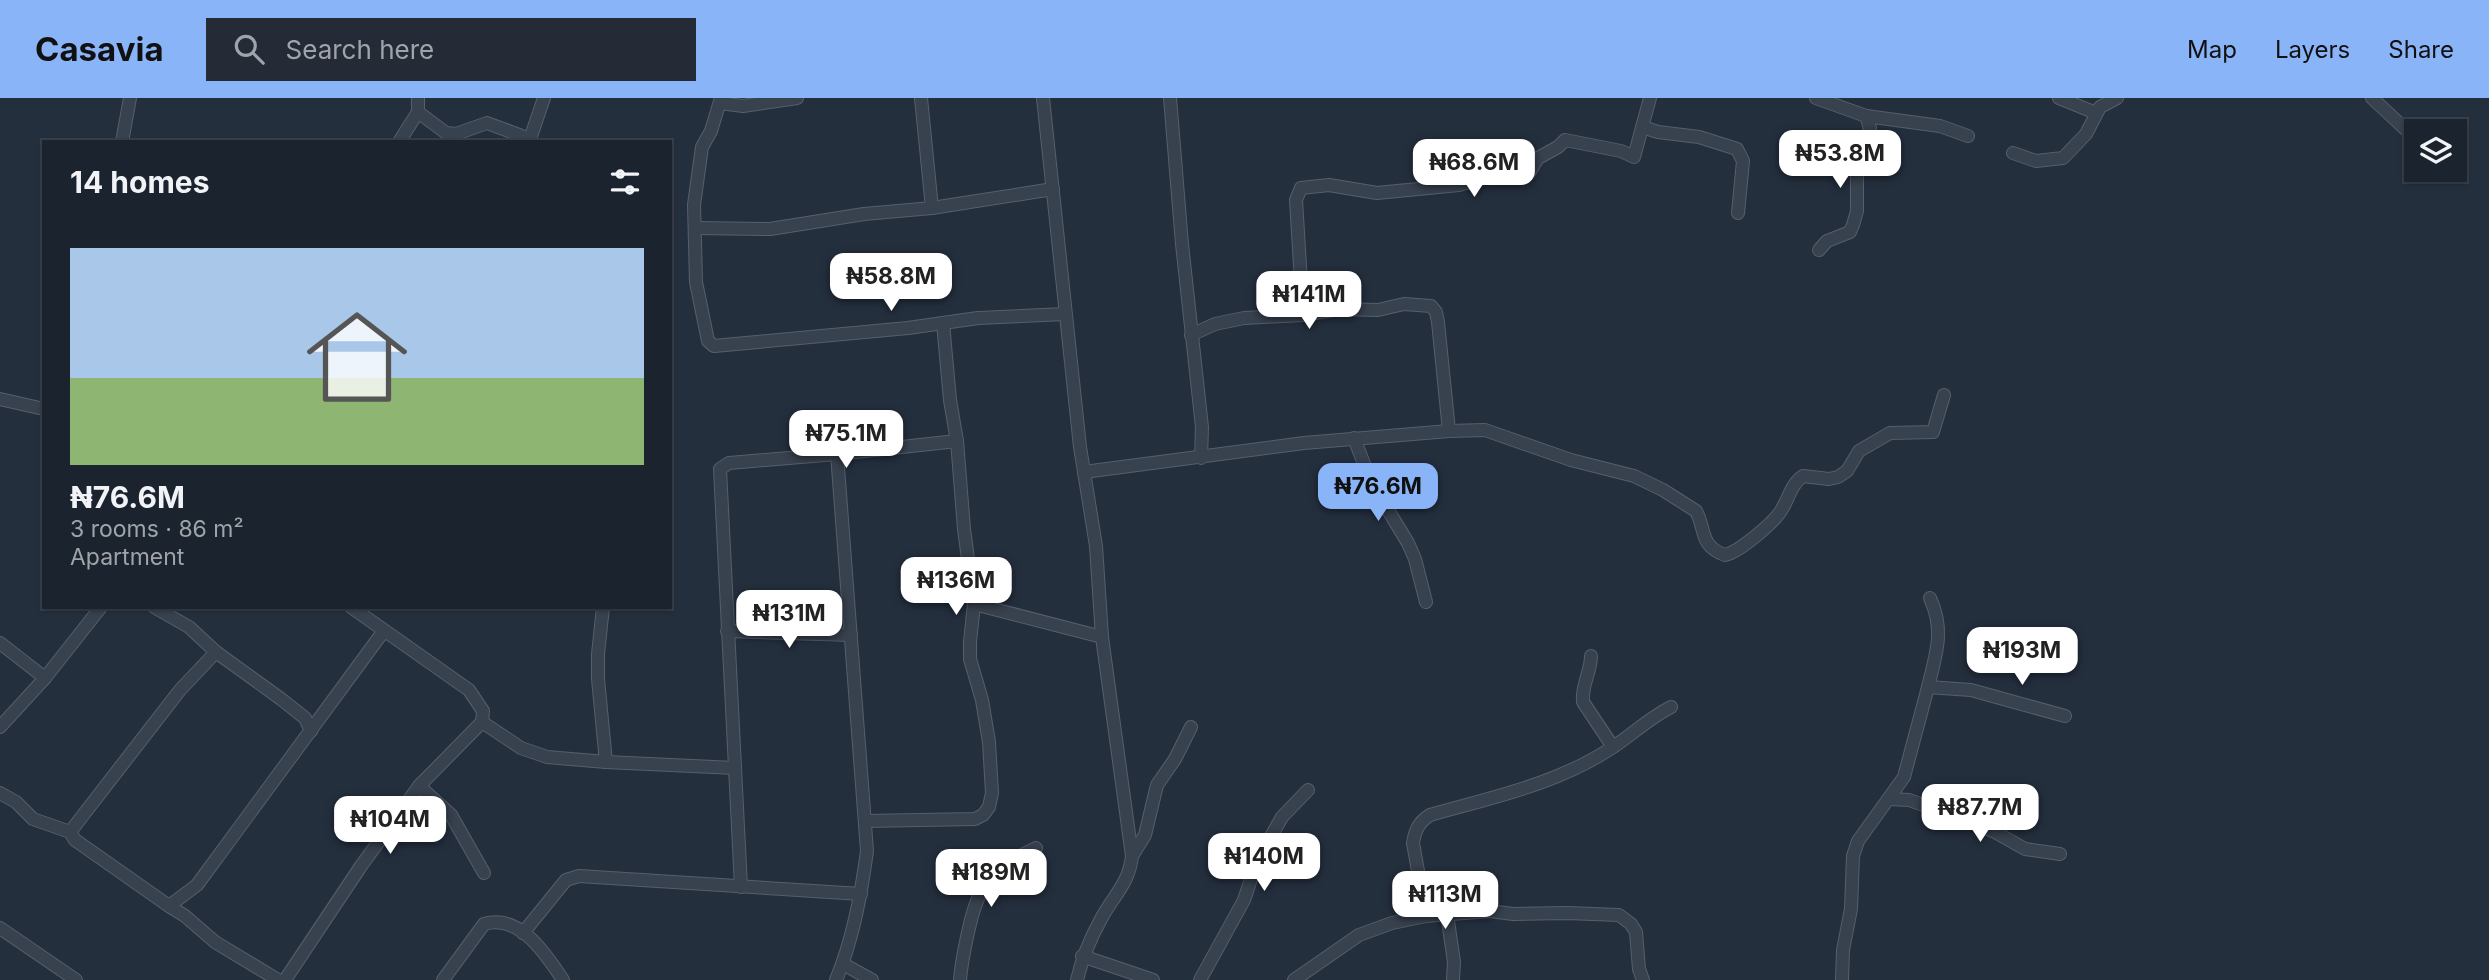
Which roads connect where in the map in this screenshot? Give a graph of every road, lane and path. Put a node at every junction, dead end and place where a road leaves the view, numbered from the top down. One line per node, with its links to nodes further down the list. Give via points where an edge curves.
1 (130, 98): 20 (street)
2 (418, 98): 14 (street)
3 (544, 98): 22 (street)
4 (797, 98): 13 (street, via 743,106)
5 (921, 98): 25 (street)
6 (1044, 98): 24 (street)
7 (1170, 98): 32 (street)
8 (1650, 98): 18 (street)
9 (1816, 98): 16 (street)
10 (2059, 98): 15 (street)
11 (2117, 98): 15 (street)
12 (2375, 99): 17 (street)
13 (720, 101): 27 (street, via 696,174)
14 (418, 112): 21 (street); 22 (street, via 446,133 488,123)
15 (2096, 113): 23 (street, via 2086,134 2063,158 2036,161)
16 (1866, 116): 19 (street, via 1940,126); 28 (street, via 1870,128 1857,168 1853,225 1850,232 1827,241)
17 (2404, 127)
18 (1642, 128): 26 (street, via 1699,137 1737,149 1743,161); 30 (street, via 1634,157 1565,140 1538,158 1529,173 1512,177 1377,193 1329,185 1301,188 1296,200)
19 (1968, 136)
20 (122, 140)
21 (400, 140)
22 (530, 140)
23 (2013, 153)
24 (1053, 189): 25 (street); 29 (street)
25 (932, 208): 27 (street, via 770,229)
26 (1738, 213)
27 (695, 228): 31 (street, via 695,282 708,341 714,346)
28 (1819, 250)
29 (1065, 314): 31 (street); 41 (street)
30 (1303, 315): 32 (street, via 1244,318); 36 (street, via 1404,304 1431,306 1438,321)
31 (943, 323): 38 (street)
32 (1191, 335): 40 (street, via 1202,426)
33 (1944, 395): 36 (street, via 1933,432 1890,433 1859,451 1838,477 1802,476 1775,521 1725,555 1702,535 1696,511 1649,482 1485,430)
34 (0, 399): 35 (street)
35 (42, 409)
36 (1449, 431): 37 (street)
37 (1354, 438): 40 (street); 43 (street, via 1371,482 1408,543)
38 (957, 441): 39 (street); 44 (street)
39 (837, 454): 49 (street, via 729,463 720,469); 51 (street)
40 (1201, 458): 41 (street)
41 (1084, 472): 52 (street, via 1096,547)
42 (1930, 598): 57 (street, via 1939,624)
43 (1426, 602)
44 (974, 604): 52 (street); 73 (street, via 971,659 989,742 989,807 975,819)
45 (99, 609): 56 (street)
46 (158, 609): 54 (street, via 189,627)
47 (354, 609): 50 (street)
48 (603, 609): 65 (street, via 598,678)
49 (727, 631): 51 (street); 66 (street)
50 (383, 632): 60 (street, via 469,690 483,711); 61 (street)
51 (851, 635): 73 (street)
52 (1102, 637): 77 (street)
53 (0, 643): 56 (street)
54 (216, 652): 61 (street); 74 (street, via 180,690)
55 (1591, 656): 64 (street, via 1583,702)
56 (45, 678): 62 (street)
57 (1928, 687): 59 (street, via 1971,690); 67 (street)
58 (1671, 707): 64 (street)
59 (2065, 716)
60 (482, 722): 65 (street, via 521,748 547,757); 68 (street)
61 (315, 725): 81 (street, via 197,885)
62 (0, 727)
63 (1191, 727): 77 (street, via 1157,785 1145,835)
64 (1613, 747): 83 (street, via 1558,776 1421,821 1413,843)
65 (606, 762): 66 (street)
66 (735, 768): 79 (street)
67 (1904, 777): 71 (street); 72 (street)
68 (419, 786): 78 (street, via 452,815); 90 (street)
69 (1308, 790): 98 (street, via 1282,817)
70 (0, 793): 74 (street, via 33,819)
71 (1889, 799): 72 (street); 102 (street, via 1858,841 1853,856)
72 (1909, 800): 76 (street, via 1982,827 2025,849)
73 (865, 821): 80 (street, via 867,851)
74 (70, 832): 81 (street)
75 (1036, 848): 95 (street, via 1009,861 977,897)
76 (2060, 854)
77 (1132, 856): 86 (street, via 1129,877)
78 (484, 873)
79 (741, 887): 80 (street); 85 (street, via 579,876 566,880)
80 (861, 894): 87 (street)
81 (169, 906): 89 (street, via 215,942)
82 (1447, 914): 83 (street); 100 (street); 101 (street, via 1619,915 1636,932)
83 (1426, 916): 99 (street, via 1359,935)
84 (0, 928): 88 (street)
85 (523, 933): 91 (street, via 504,922 484,924); 92 (street, via 537,944)
86 (1082, 956): 96 (street); 97 (street)
87 (843, 964): 93 (street); 94 (street)
88 (76, 980)
89 (278, 980)
90 (285, 980)
91 (443, 980)
92 (563, 980)
93 (836, 980)
94 (872, 980)
95 (960, 980)
96 (1077, 980)
97 (1153, 980)
98 (1200, 980)
99 (1294, 980)
100 (1453, 980)
101 (1643, 980)
102 (1842, 980)

